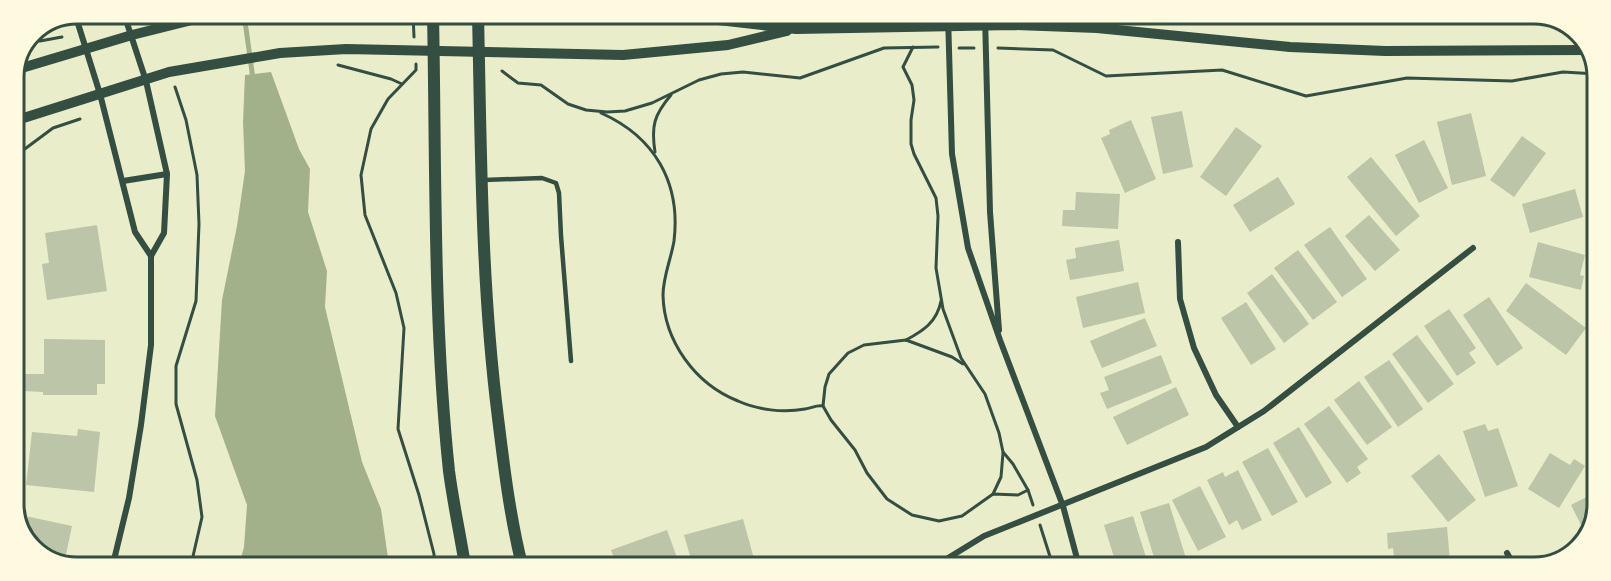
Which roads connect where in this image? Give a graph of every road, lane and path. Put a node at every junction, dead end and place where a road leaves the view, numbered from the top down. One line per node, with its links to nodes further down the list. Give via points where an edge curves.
1 (78, 24): 19 (street)
2 (128, 24): 13 (street)
3 (177, 24): 13 (street)
4 (414, 24): 21 (path)
5 (433, 24): 22 (main road)
6 (478, 24): 23 (main road)
7 (752, 24): 12 (street)
8 (891, 24): 12 (street)
9 (948, 24): 17 (street)
10 (985, 24): 18 (street)
11 (1041, 24): 20 (street, via 1290,47 1385,51)
12 (796, 29): 23 (street, via 728,45 623,55)
13 (132, 35): 19 (street); 28 (street)
14 (62, 37): 15 (path)
15 (40, 40)
16 (913, 47): 17 (path); 31 (path, via 884,48 800,78 742,72 721,74); 44 (path, via 903,68 914,100 910,136 914,154 936,198 936,267)
17 (949, 47): 18 (path); 46 (street, via 952,154 968,248)
18 (986, 48): 27 (path, via 1053,50 1106,76 1222,70 1306,96 1407,78 1512,81 1563,72); 46 (street, via 990,212)
19 (87, 49): 25 (street); 32 (street)
20 (1579, 50)
21 (415, 51): 22 (street); 28 (street, via 280,53 192,67); 29 (path, via 416,70)
22 (434, 51): 23 (street); 58 (main road, via 440,357 450,473)
23 (479, 52): 39 (main road)
24 (328, 64): 29 (path)
25 (25, 67)
26 (502, 71): 33 (path, via 518,83 542,85 568,104)
27 (1587, 73)
28 (146, 81): 32 (street); 38 (street)
29 (402, 84): 57 (path, via 388,99 372,129 361,175 365,215 396,293 404,328 398,429)
30 (174, 87): 56 (path, via 186,120 197,175 199,224 196,301 176,366 176,404 197,480 202,517)
31 (672, 93): 33 (path, via 625,111); 37 (path, via 653,123)
32 (100, 94): 34 (street); 40 (street)
33 (601, 113): 37 (path, via 617,120)
34 (24, 118)
35 (80, 118): 36 (path, via 53,128)
36 (24, 150)
37 (655, 154): 49 (path, via 671,185 675,212 663,293 665,313 674,342 688,365 711,386 737,401 768,410)
38 (167, 174): 40 (street); 43 (street, via 164,233)
39 (481, 180): 47 (lane, via 542,178 556,183); 59 (main road, via 490,354)
40 (123, 181): 43 (street, via 135,232)
41 (1178, 242): 50 (street, via 1180,299 1194,348 1216,395)
42 (1473, 248): 50 (street, via 1264,411)
43 (151, 256): 55 (street, via 151,345 129,498)
44 (941, 300): 45 (path, via 926,329); 48 (path)
45 (906, 340): 48 (path); 49 (path, via 864,345 848,353 829,374)
46 (1000, 340): 53 (street)
47 (571, 361)
48 (966, 366): 51 (path, via 985,394)
49 (823, 406): 52 (path, via 887,499 912,515 939,521 962,516)
50 (1238, 427): 53 (street, via 1206,447)
51 (1003, 452): 52 (path, via 1001,477); 52 (path, via 1028,490 1018,495)
52 (993, 494)
53 (1062, 506): 60 (street, via 984,536); 61 (street)
54 (1507, 554): 62 (street)
55 (115, 557)
56 (193, 557)
57 (434, 557)
58 (464, 557)
59 (521, 557)
60 (950, 557)
61 (1076, 557)
62 (1509, 557)

